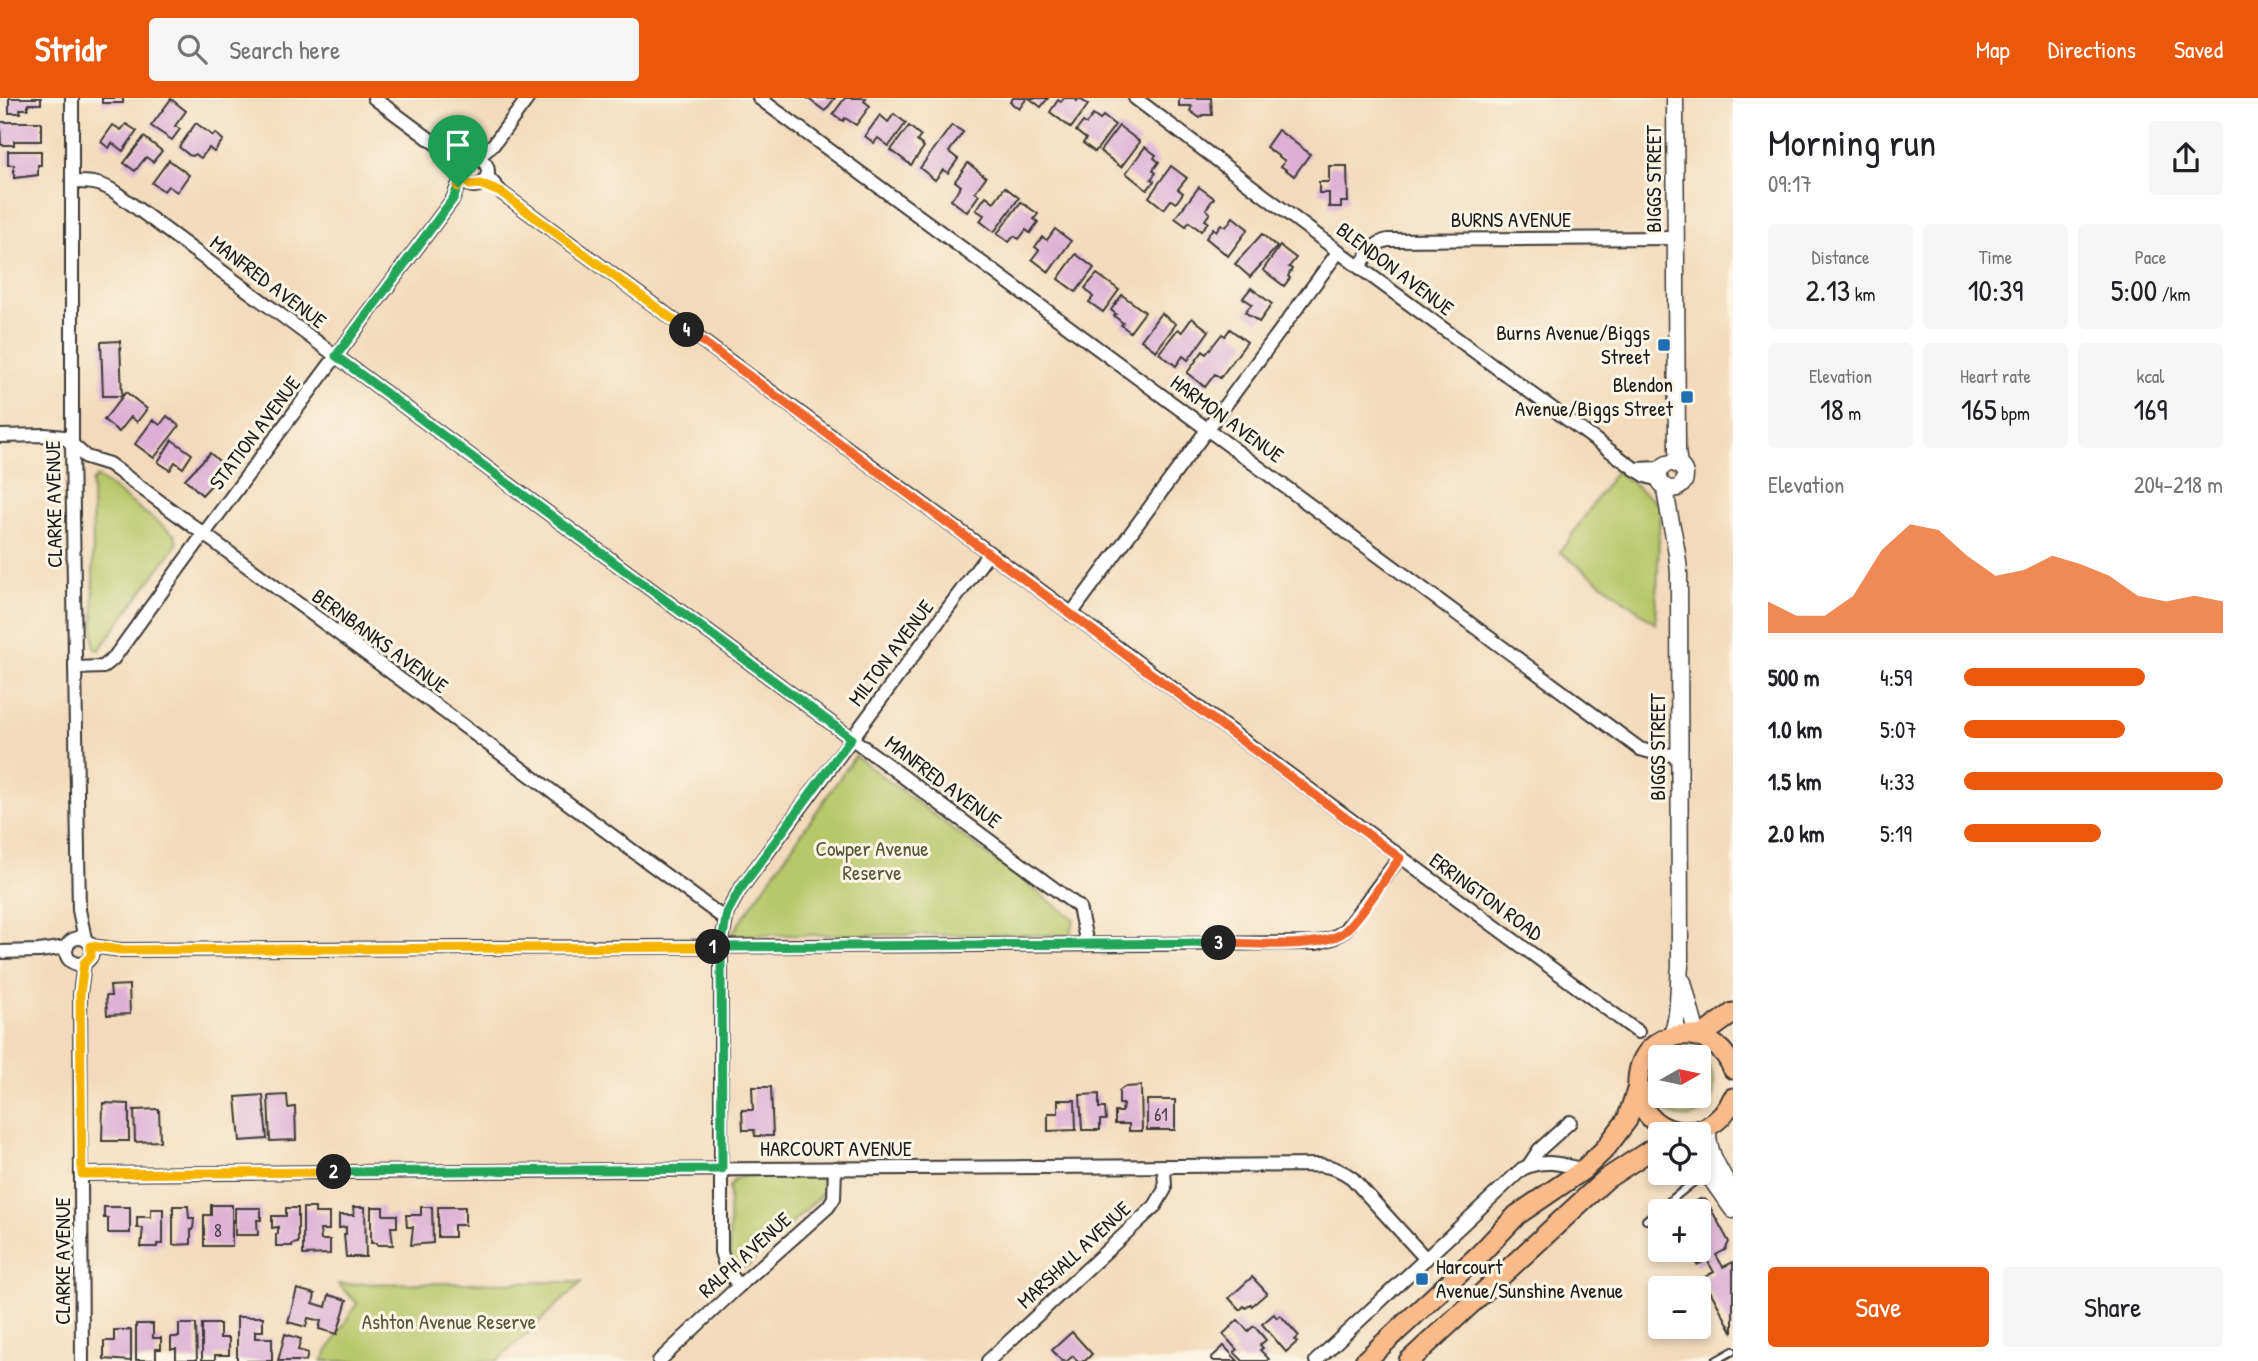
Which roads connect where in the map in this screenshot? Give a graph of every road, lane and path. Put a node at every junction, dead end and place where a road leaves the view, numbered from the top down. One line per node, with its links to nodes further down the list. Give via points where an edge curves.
1 (72, 98): 8 (street, CLARKE AVENUE)
2 (374, 98): 7 (street, ERRINGTON ROAD)
3 (528, 98): 7 (street, STATION AVENUE)
4 (759, 98): 13 (street, HARMON AVENUE)
5 (1135, 98): 10 (street, BLENDON AVENUE)
6 (1675, 98): 9 (street, BIGGS STREET)
7 (474, 172): 12 (street, STATION AVENUE); 18 (street, ERRINGTON ROAD)
8 (72, 182): 12 (street, MANFRED AVENUE, via 102,183); 15 (street, CLARKE AVENUE)
9 (1675, 238): 11 (street, BURNS AVENUE, via 1388,240 1374,246); 16 (street, BIGGS STREET, via 1677,427)
10 (1339, 251): 11 (street, BLENDON AVENUE); 13 (street)
11 (1359, 267): 16 (street, BLENDON AVENUE, via 1635,469 1646,476)
12 (336, 356): 17 (street, STATION AVENUE); 21 (street, MANFRED AVENUE)
13 (1208, 429): 19 (street); 22 (street, HARMON AVENUE, via 1640,749)
14 (0, 436): 15 (street, BERNBANKS AVENUE, via 58,436)
15 (72, 443): 17 (street, BERNBANKS AVENUE, via 86,457 109,464); 20 (street, CLARKE AVENUE)
16 (1668, 476): 22 (street, BIGGS STREET, via 1679,575)
17 (203, 535): 20 (street, STATION AVENUE, via 107,666); 24 (street, BERNBANKS AVENUE)
18 (989, 553): 19 (street, ERRINGTON ROAD); 21 (street, MILTON AVENUE)
19 (1071, 614): 23 (street, ERRINGTON ROAD)
20 (75, 668): 28 (street, CLARKE AVENUE)
21 (851, 738): 24 (street, MILTON AVENUE, via 739,891); 25 (street, MANFRED AVENUE, via 1079,906)
22 (1678, 755): 29 (street, BIGGS STREET)
23 (1400, 858): 25 (street, via 1356,917 1333,939 1316,943); 31 (street, ERRINGTON ROAD)
24 (726, 919): 26 (street, MILTON AVENUE)
25 (1087, 944): 26 (street)
26 (721, 947): 28 (street); 45 (street, MILTON AVENUE)
27 (0, 951): 28 (street)
28 (79, 951): 47 (street, CLARKE AVENUE)
29 (1680, 966): 32 (street, BIGGS STREET); 33 (street, BIGGS STREET)
30 (1733, 1013): 32 (main road)
31 (1638, 1032)
32 (1699, 1036): 33 (main road); 34 (main road, via 1720,1048)
33 (1670, 1037): 35 (main road, via 1648,1053 1639,1069)
34 (1733, 1069)
35 (1638, 1087): 38 (main road, via 1646,1111); 46 (main road, via 1621,1130)
36 (1733, 1098): 39 (main road, via 1724,1115)
37 (1570, 1122): 42 (street, via 1539,1150)
38 (1658, 1122)
39 (1711, 1125)
40 (1711, 1151): 50 (street)
41 (1648, 1152): 61 (main road, via 1606,1179)
42 (1530, 1165): 46 (street, via 1553,1162); 53 (street)
43 (1164, 1166): 44 (street, HARCOURT AVENUE); 53 (street, HARCOURT AVENUE, via 1332,1167 1352,1178); 58 (street, MARSHALL AVENUE, via 1165,1189 1156,1206)
44 (835, 1168): 45 (street, HARCOURT AVENUE); 54 (street, RALPH AVENUE, via 834,1198 828,1207)
45 (722, 1169): 47 (street, HARCOURT AVENUE); 54 (street, MILTON AVENUE, via 721,1252)
46 (1583, 1170): 60 (main road, via 1517,1215)
47 (82, 1174): 56 (street, CLARKE AVENUE)
48 (1711, 1178): 51 (street)
49 (1684, 1185): 52 (lane)
50 (1733, 1194)
51 (1733, 1210)
52 (1646, 1220)
53 (1426, 1259): 59 (street)
54 (739, 1286): 57 (street, RALPH AVENUE)
55 (1733, 1351): 62 (lane)
56 (82, 1360)
57 (659, 1361)
58 (988, 1361)
59 (1317, 1361)
60 (1365, 1361)
61 (1409, 1361)
62 (1715, 1361)

